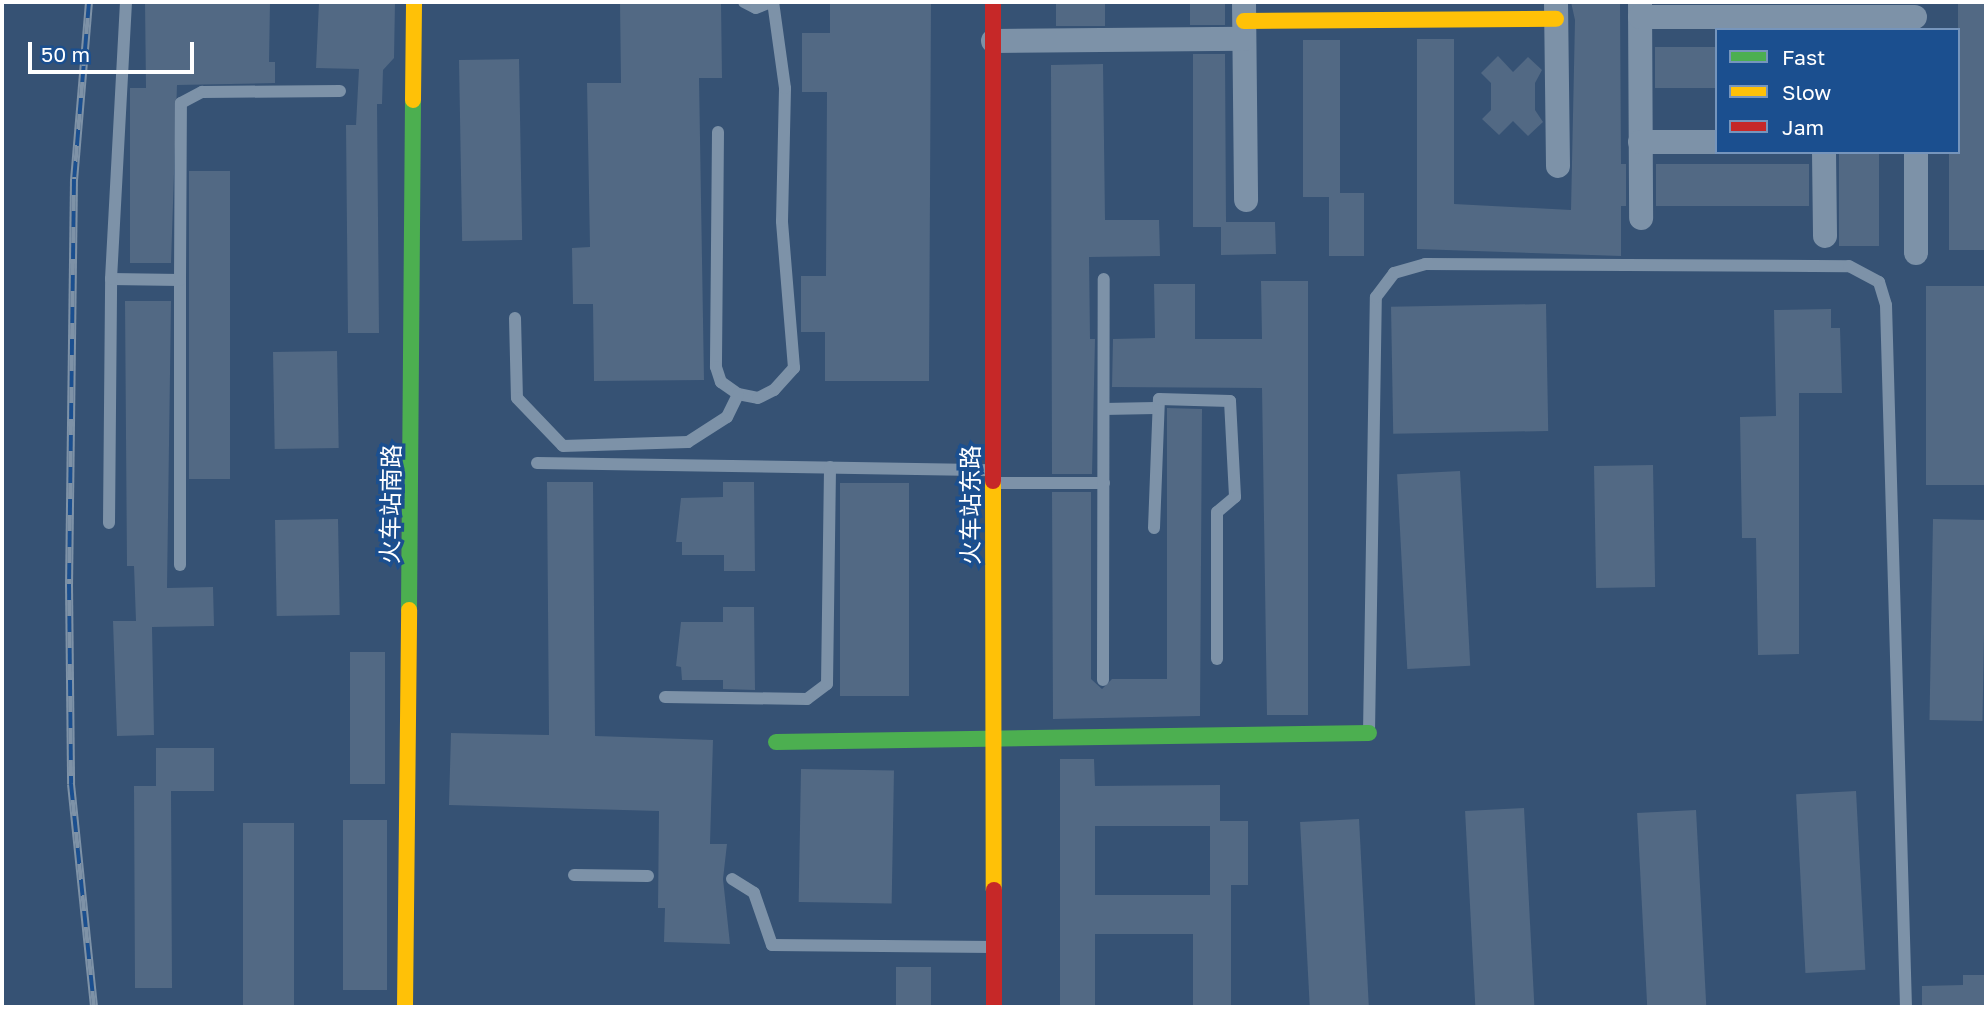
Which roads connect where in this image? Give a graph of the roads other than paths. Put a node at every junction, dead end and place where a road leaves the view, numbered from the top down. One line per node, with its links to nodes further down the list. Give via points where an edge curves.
1 (125, 2): 23 (lane)
2 (414, 2): 47 (street, 火车站南路)
3 (744, 2): 4 (lane, via 756,8)
4 (772, 2): 27 (lane, via 785,89 782,221 793,368 774,390 758,398)
5 (993, 2): 11 (street, 火车站东路)
6 (1556, 10): 10 (street); 18 (street)
7 (1640, 10): 8 (street); 14 (street)
8 (1824, 16): 9 (street)
9 (1915, 16)
10 (1244, 21): 11 (street); 19 (street)
11 (993, 41): 32 (street, 火车站东路)
12 (340, 91): 25 (lane, via 202,92 181,103)
13 (718, 132): 27 (lane, via 716,368 721,382)
14 (1640, 142): 15 (street); 20 (street)
15 (1715, 142)
16 (1824, 154): 21 (street)
17 (1916, 154): 22 (street)
18 (1558, 166)
19 (1246, 200)
20 (1641, 218)
21 (1825, 236)
22 (1916, 253)
23 (111, 279): 25 (lane); 34 (lane)
24 (1104, 279): 29 (lane)
25 (180, 280): 36 (lane)
26 (515, 318): 27 (lane, via 517,398 563,446 688,442 727,417)
27 (738, 394)
28 (1155, 408): 29 (lane); 35 (lane); 37 (lane, via 1159,399 1230,401 1235,497 1217,512)
29 (1104, 410): 33 (lane)
30 (537, 463): 31 (lane)
31 (830, 467): 32 (lane); 39 (lane, via 827,684 807,699)
32 (993, 477): 33 (lane); 41 (street, 火车站东路)
33 (1104, 483): 38 (lane)
34 (109, 523)
35 (1154, 528)
36 (180, 565)
37 (1217, 659)
38 (1103, 680)
39 (665, 696)
40 (1370, 733): 41 (street); 49 (lane, via 1376,297 1394,273 1425,264 1849,266 1879,282 1886,305)
41 (993, 740): 42 (street); 46 (street, 火车站东路)
42 (776, 742)
43 (575, 875): 44 (lane)
44 (648, 876)
45 (732, 879): 46 (lane, via 754,893 772,945)
46 (994, 947): 48 (street, 火车站东路)
47 (405, 1007)
48 (994, 1007)
49 (1906, 1007)

